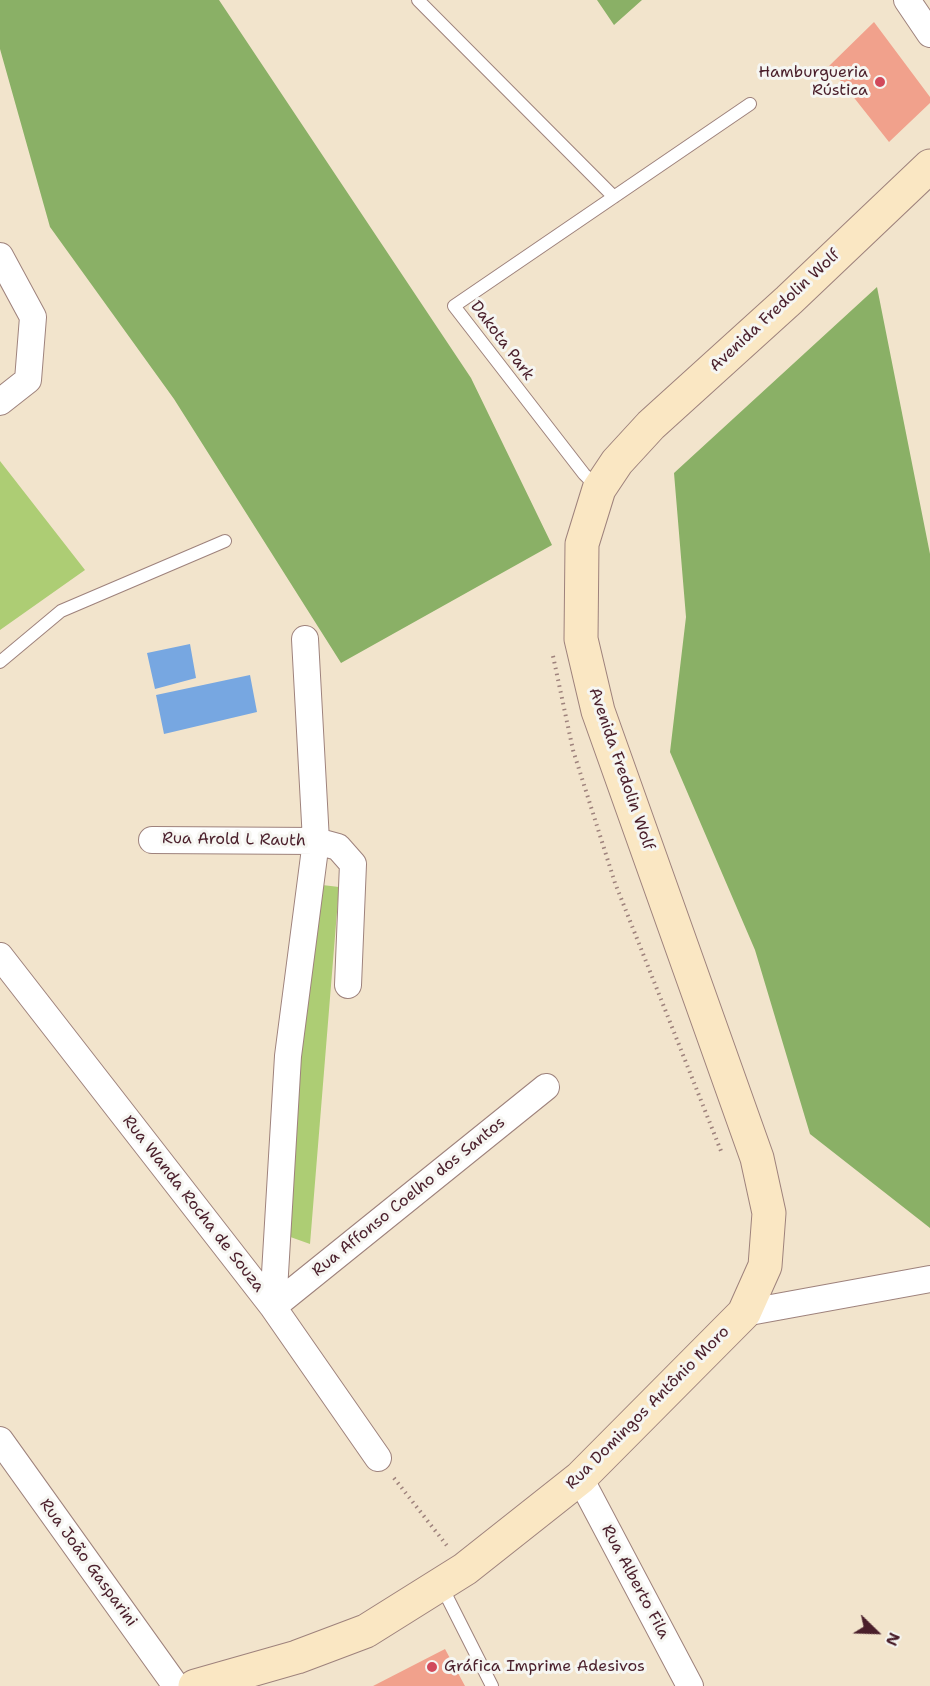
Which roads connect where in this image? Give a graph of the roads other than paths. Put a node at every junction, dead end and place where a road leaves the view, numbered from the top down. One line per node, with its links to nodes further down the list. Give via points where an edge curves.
1 (418, 0): 6 (lane)
2 (907, 0): 3 (street)
3 (930, 34)
4 (750, 104): 6 (lane, Dakota Park)
5 (930, 165): 9 (main road, Avenida Fredolin Wolf, via 651,425 617,462)
6 (614, 197): 9 (lane, Dakota Park, via 454,306)
7 (0, 256): 8 (street, via 33,317 28,380)
8 (0, 402)
9 (599, 489): 20 (main road, Avenida Fredolin Wolf, via 582,544 581,639 598,711 757,1158 769,1213 765,1266)
10 (225, 542): 12 (lane, via 61,612)
11 (305, 639): 14 (street)
12 (0, 662)
13 (152, 840): 14 (street, Rua Arold L Rauth)
14 (316, 841): 16 (street, via 338,847 353,864); 19 (street, via 288,1056)
15 (0, 956): 19 (street, Rua Wanda Rocha de Souza)
16 (348, 985)
17 (546, 1087): 19 (street, Rua Affonso Coelho dos Santos)
18 (930, 1278): 20 (street, Rua Domingos Antônio Moro)
19 (273, 1306): 22 (street, Rua Wanda Rocha de Souza)
20 (744, 1313): 23 (main road, Rua Domingos Antônio Moro)
21 (0, 1440): 25 (street, Rua João Gasparini)
22 (378, 1458)
23 (580, 1478): 24 (main road, Rua Domingos Antônio Moro); 28 (street, Rua Alberto Fila)
24 (453, 1576): 26 (main road, Rua Domingos Antônio Moro, via 366,1630 297,1657); 27 (lane)
25 (176, 1686)
26 (195, 1686)
27 (492, 1686)
28 (690, 1686)

